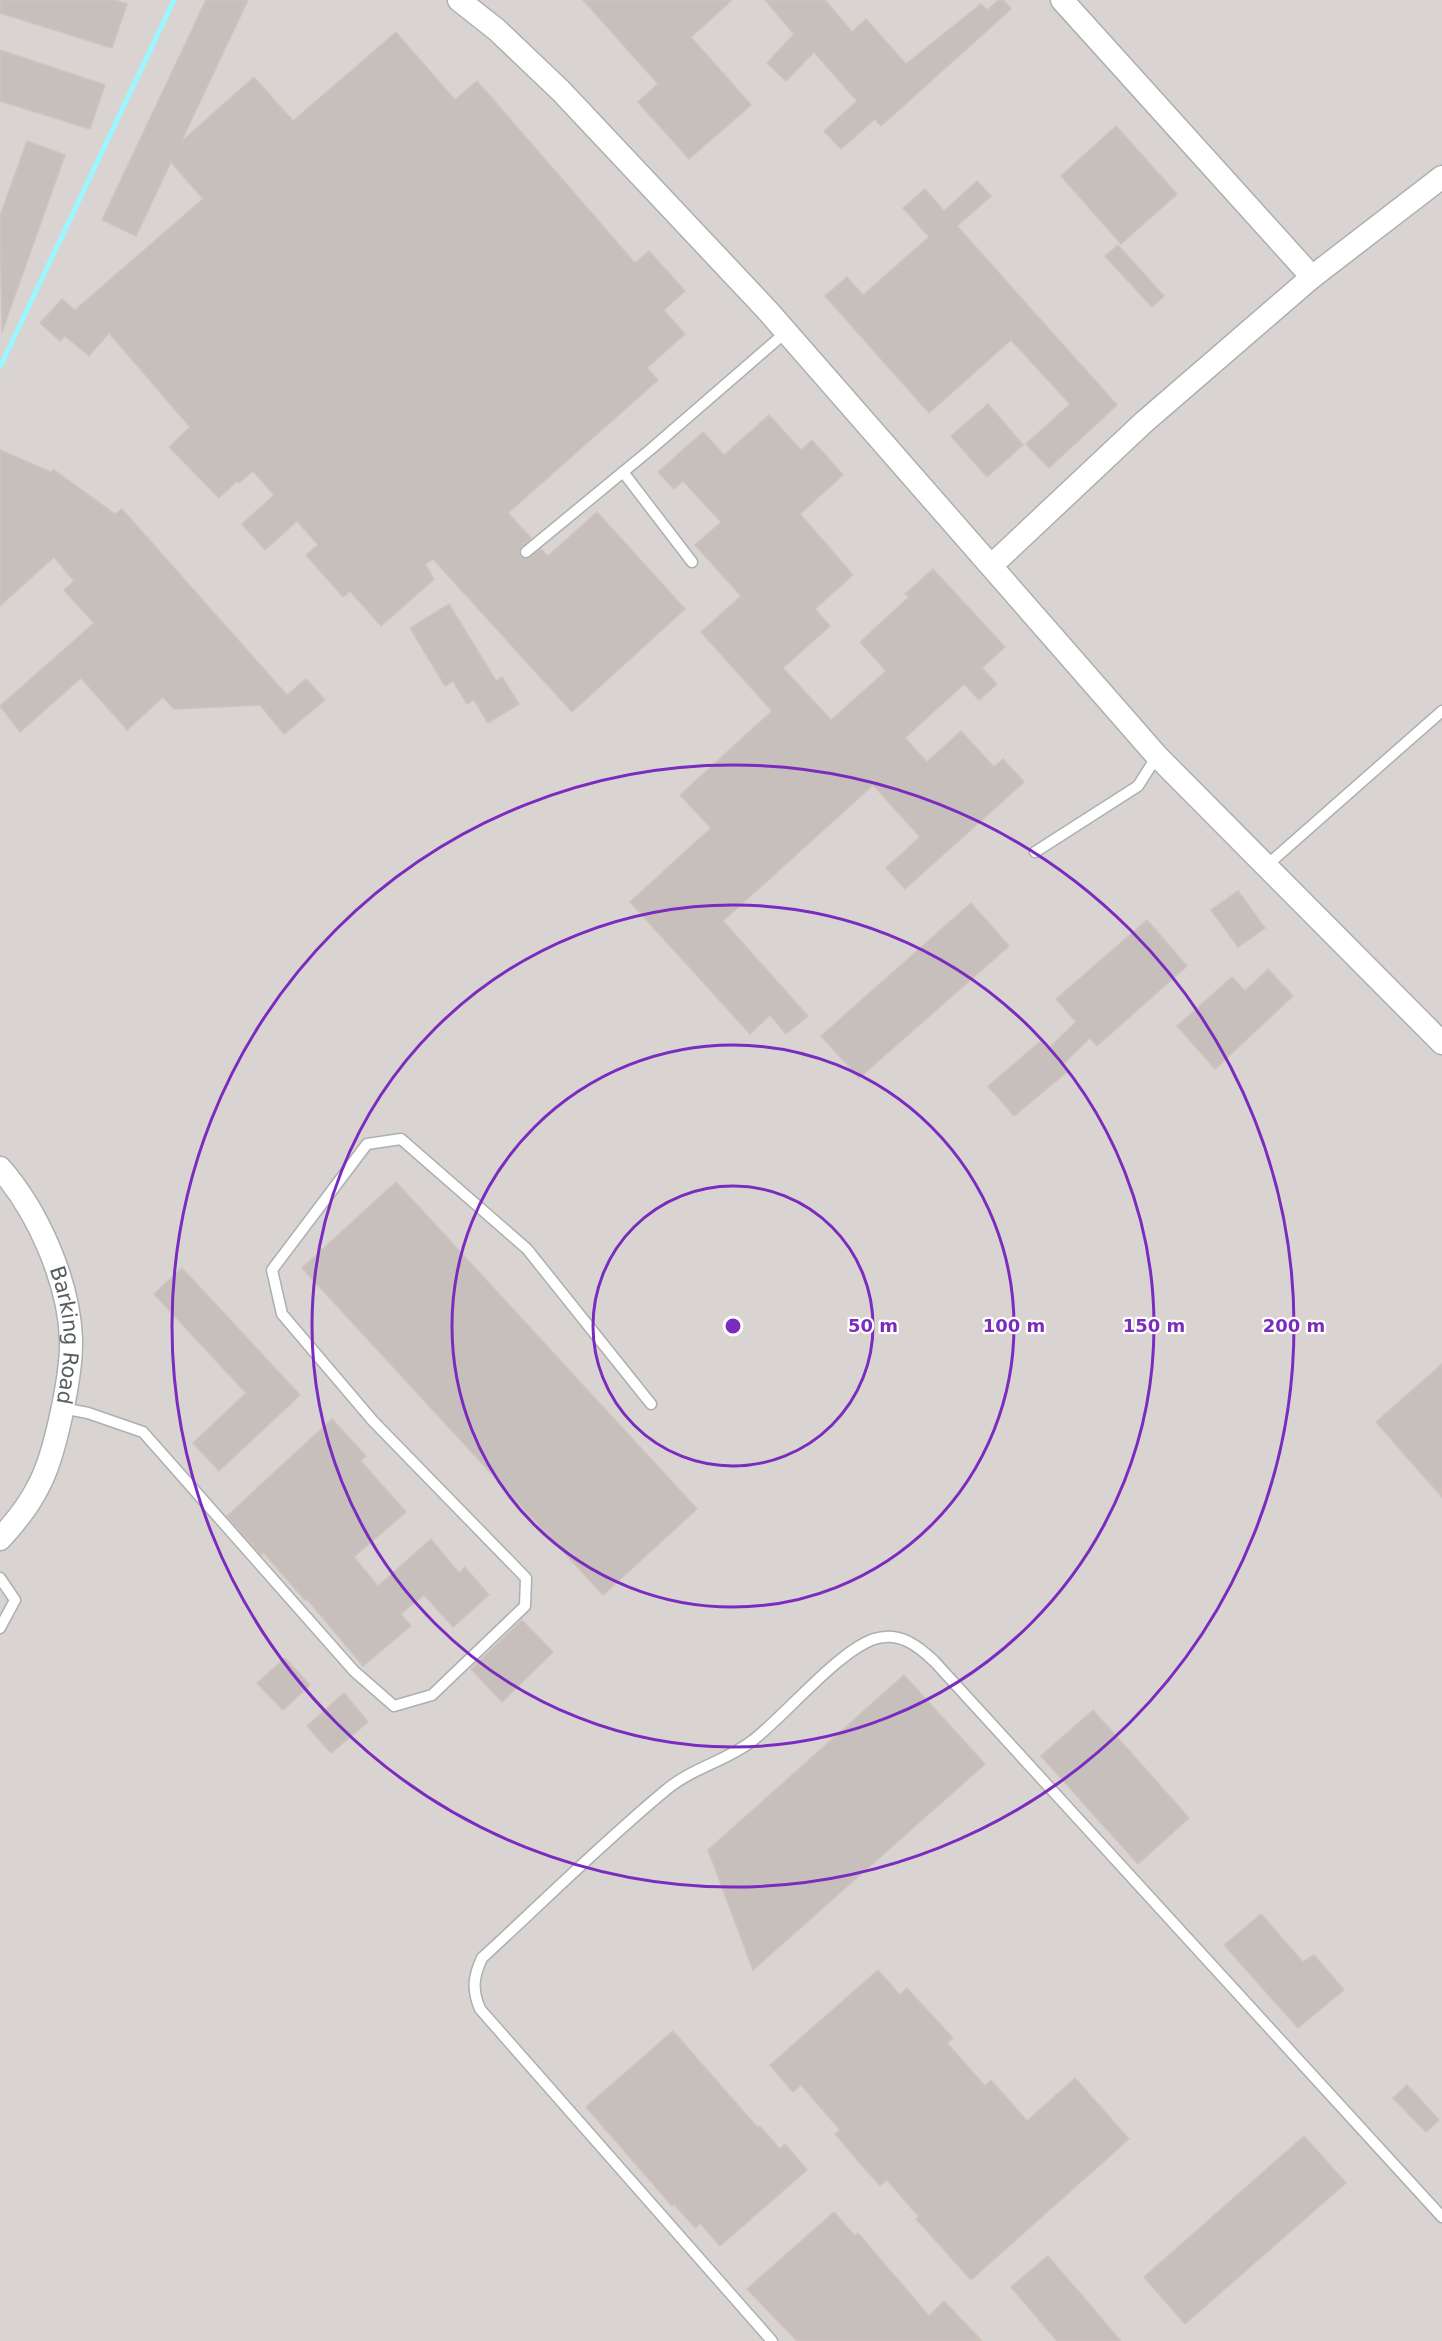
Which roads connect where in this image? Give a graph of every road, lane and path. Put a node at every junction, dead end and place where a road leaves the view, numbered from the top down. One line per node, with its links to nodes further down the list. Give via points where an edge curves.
1 (459, 0): 5 (street, via 561,91)
2 (1062, 0): 4 (street)
3 (1442, 177): 4 (street)
4 (1312, 277): 9 (street, via 1143,423)
5 (786, 332): 6 (lane); 9 (street)
6 (623, 472): 7 (lane); 8 (lane)
7 (526, 552)
8 (692, 562)
9 (992, 566): 11 (street)
10 (1442, 711): 13 (lane)
11 (1158, 756): 12 (lane, via 1138,786); 13 (street)
12 (1035, 852)
13 (1266, 866): 14 (street)
14 (1442, 1043)
15 (0, 1168): 17 (street, Barking Road, via 14,1184 42,1233 61,1282 71,1338)
16 (651, 1404): 17 (lane, via 527,1249 401,1139 367,1144 272,1270 282,1314 373,1421 526,1578 525,1606 432,1695 394,1706 354,1671 142,1432)
17 (62, 1408): 18 (street, Barking Road, via 39,1486)
18 (0, 1539)
19 (0, 1578): 20 (lane, via 15,1600)
20 (0, 1628)
21 (1442, 2217): 22 (lane, via 934,1661 919,1647 888,1636 848,1654 736,1752 668,1789 482,1958 473,1983 480,2009)
22 (772, 2341)

